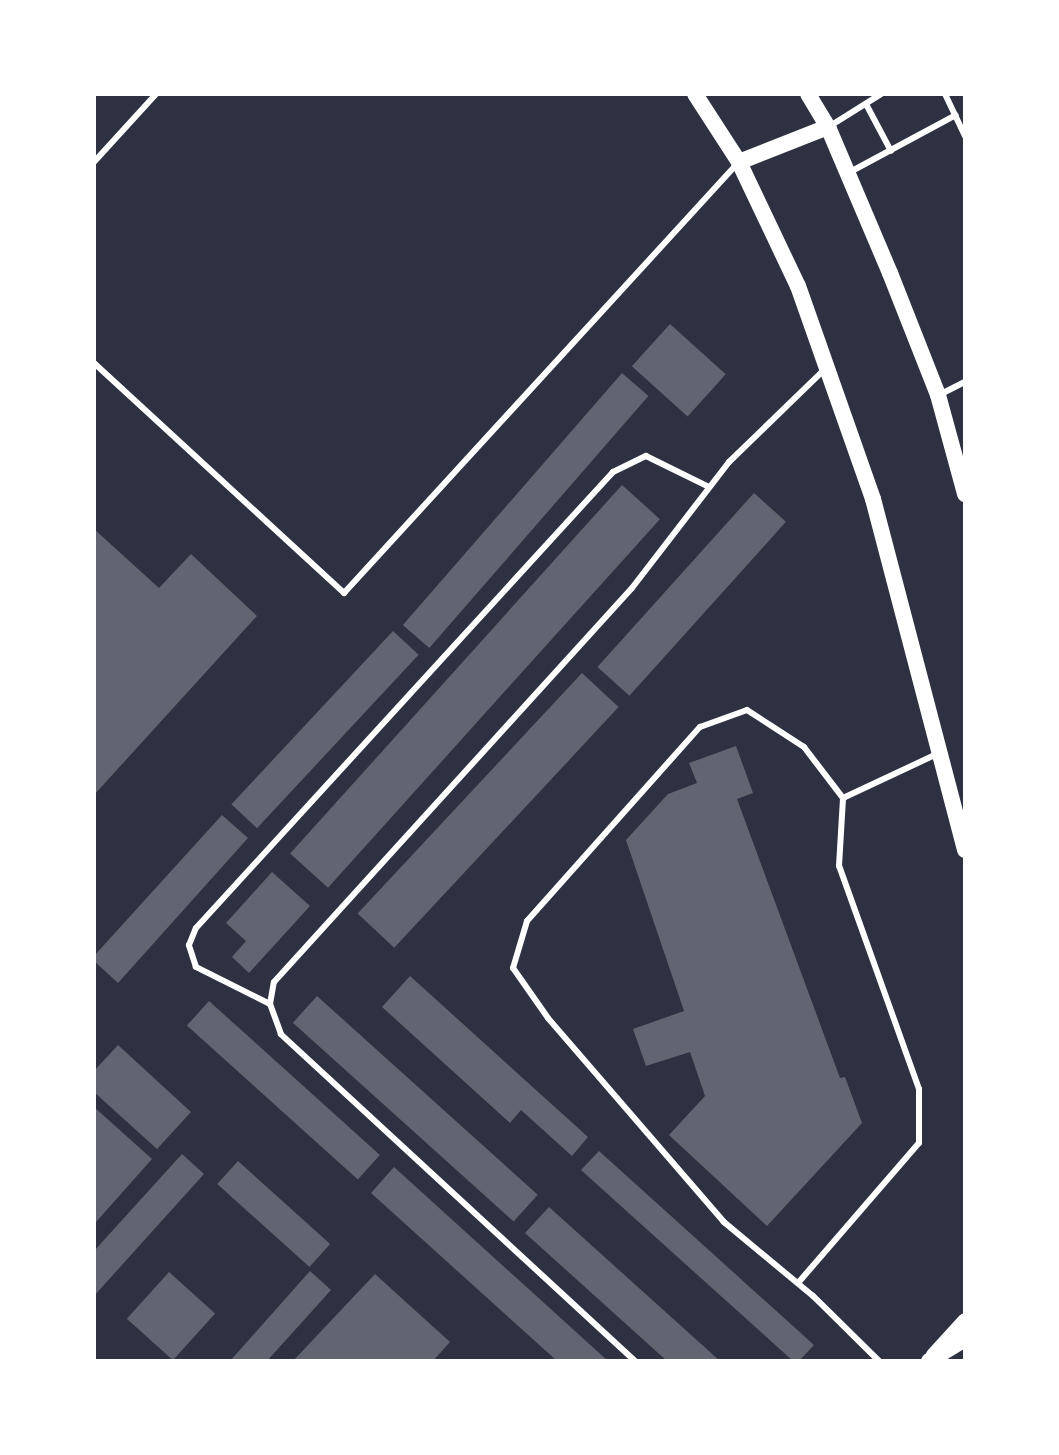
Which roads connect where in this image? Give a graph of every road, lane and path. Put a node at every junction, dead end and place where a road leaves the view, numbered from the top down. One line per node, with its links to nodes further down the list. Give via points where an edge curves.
1 (156, 94): 11 (lane)
2 (695, 94): 12 (main road)
3 (808, 94): 8 (main road)
4 (881, 94): 6 (lane)
5 (945, 94): 7 (lane)
6 (866, 104): 8 (lane); 10 (lane)
7 (956, 115): 9 (lane); 10 (lane)
8 (828, 127): 12 (main road); 13 (main road)
9 (965, 136)
10 (891, 151): 13 (lane)
11 (94, 162)
12 (739, 162): 14 (lane, via 344,593); 15 (main road, via 798,286)
13 (848, 173): 17 (main road)
14 (94, 363)
15 (827, 367): 18 (lane); 20 (main road, via 873,499)
16 (965, 382): 17 (lane)
17 (938, 395): 19 (main road)
18 (709, 487): 23 (lane, via 632,588 274,982); 23 (lane, via 646,456 613,472 196,928 189,945 196,967)
19 (965, 494)
20 (939, 753): 21 (lane); 22 (main road)
21 (843, 798): 24 (lane, via 839,866 919,1089 919,1143); 24 (lane, via 804,747 747,710 700,727 527,921 513,968 548,1018 724,1222)
22 (965, 850)
23 (270, 1004): 27 (lane, via 281,1034)
24 (798, 1283): 28 (lane)
25 (965, 1320): 29 (street)
26 (965, 1339): 29 (main road)
27 (635, 1361)
28 (879, 1361)
29 (928, 1361)

